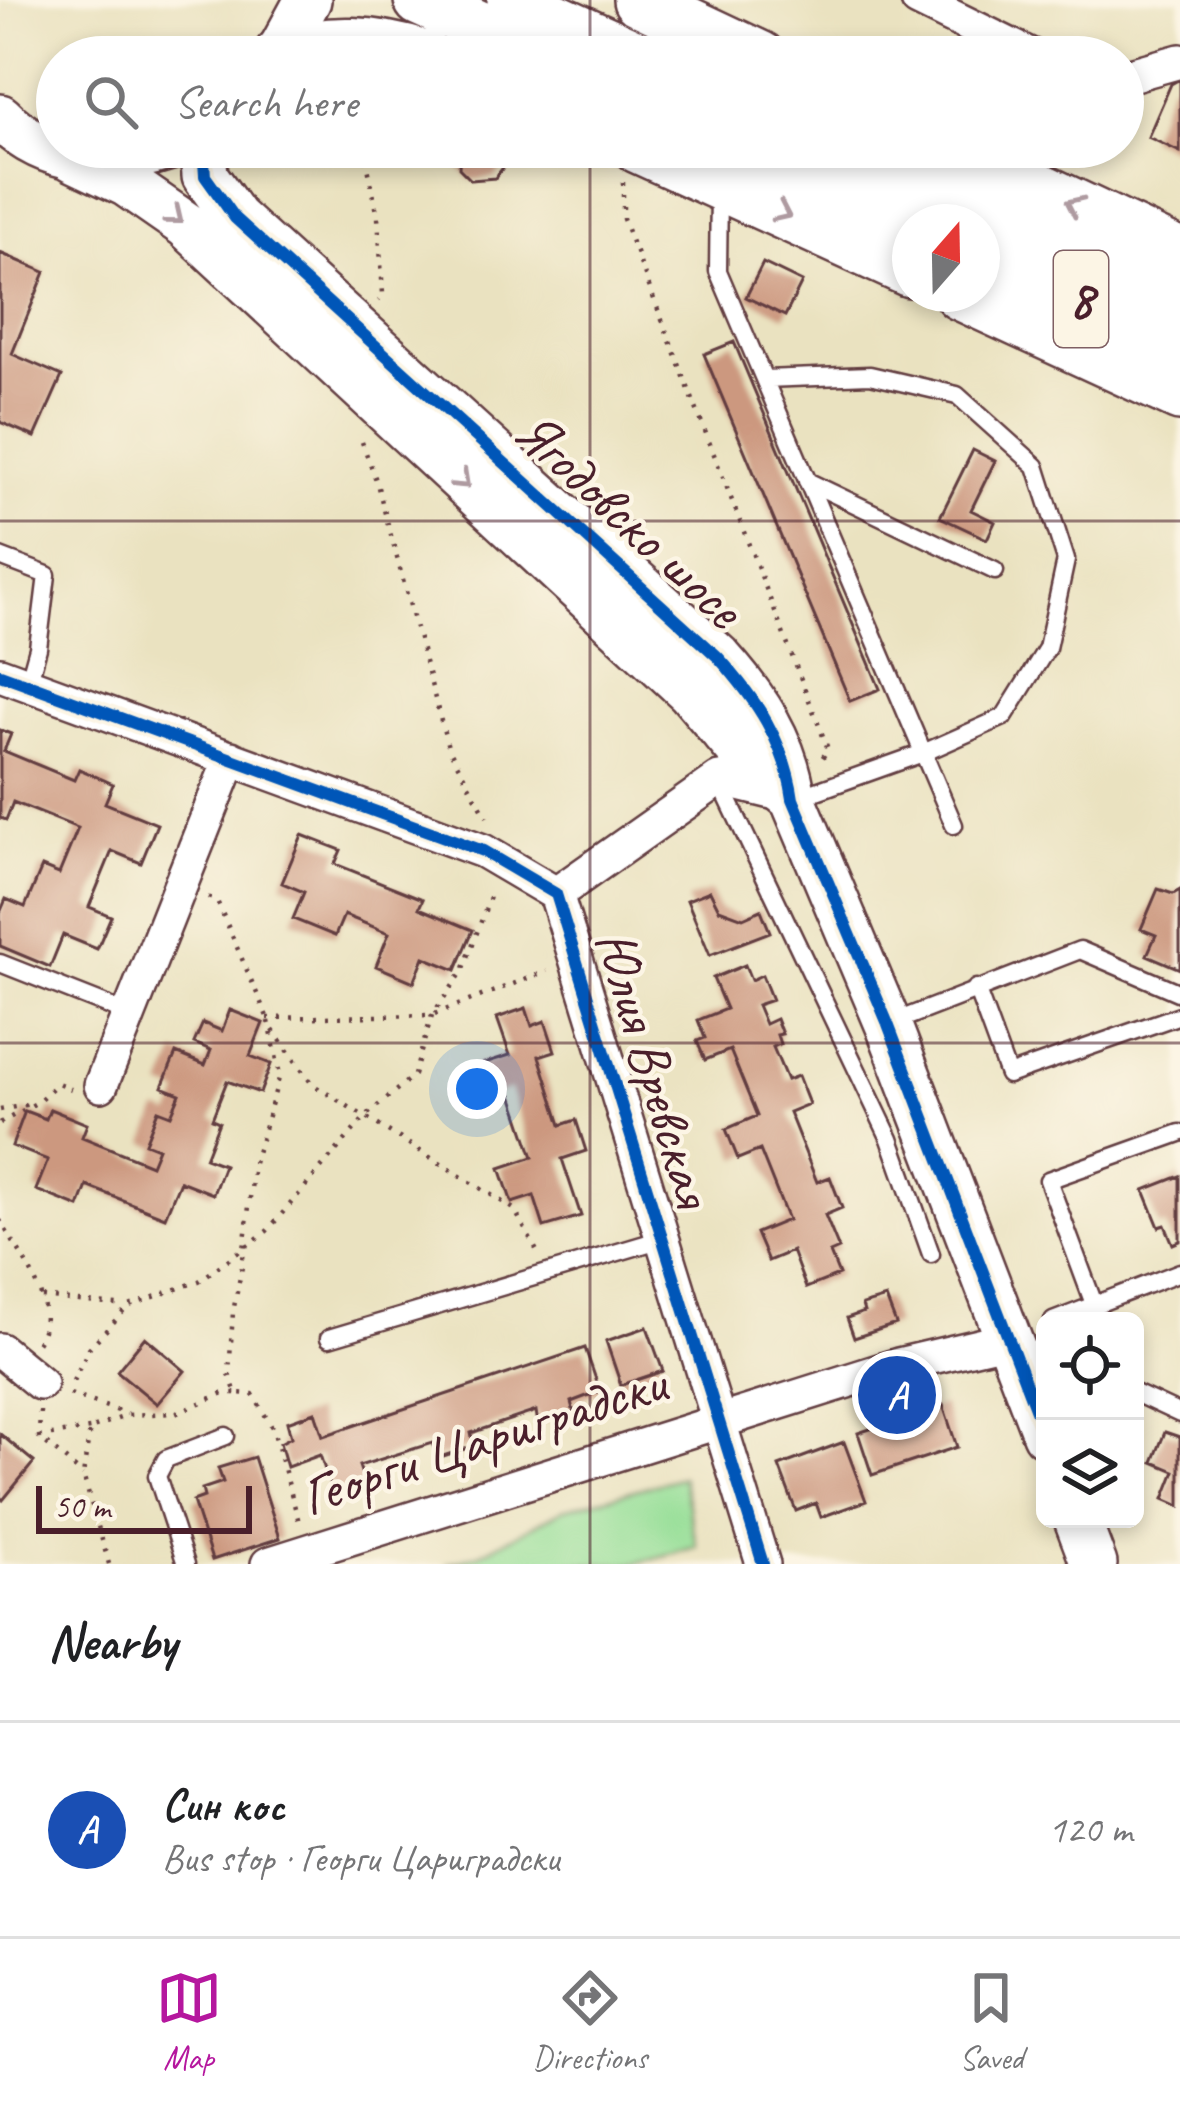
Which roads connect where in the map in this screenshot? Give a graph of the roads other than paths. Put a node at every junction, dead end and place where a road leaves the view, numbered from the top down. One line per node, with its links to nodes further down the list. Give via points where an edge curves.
1 (308, 0): 6 (street)
2 (513, 0): 8 (main road)
3 (639, 0): 9 (main road)
4 (918, 0): 10 (street)
5 (431, 23): 7 (main road)
6 (288, 36)
7 (475, 36)
8 (592, 36)
9 (715, 36)
10 (991, 36)
11 (1180, 61): 12 (street)
12 (1144, 71)
13 (0, 117): 14 (street, Ягодовско шосе)
14 (36, 142)
15 (93, 168): 38 (street, Ягодовско шосе, one-way to 38, via 186,225 690,692 750,763)
16 (204, 168): 38 (street, Ягодовско шосе, via 235,218 718,657 777,740)
17 (732, 168): 29 (lane, via 718,271)
18 (737, 168): 24 (main road, one-way to 24)
19 (741, 168): 22 (main road)
20 (880, 168): 26 (main road, 8)
21 (996, 168): 23 (main road, one-way to 21)
22 (892, 216)
23 (1180, 255)
24 (892, 260)
25 (1000, 262): 28 (main road, 8)
26 (1180, 306)
27 (999, 312): 30 (main road)
28 (1180, 344)
29 (764, 379): 31 (lane); 35 (lane, via 870,375 957,395 1036,466 1066,560 1047,648 1004,717)
30 (1180, 395)
31 (807, 481): 33 (lane); 35 (lane)
32 (0, 556): 34 (lane, via 47,575 38,648)
33 (995, 571)
34 (14, 679): 36 (street, Юлия Вревская)
35 (922, 753): 38 (lane); 39 (lane)
36 (230, 758): 40 (street, Юлия Вревская, via 503,860); 44 (street)
37 (719, 779): 38 (street); 40 (street); 49 (lane)
38 (793, 799): 46 (street, Ягодовско шосе)
39 (954, 825)
40 (556, 894): 50 (street, Юлия Вревская)
41 (0, 963): 44 (lane)
42 (976, 988): 43 (lane, via 1081,950); 45 (lane, via 1008,1075); 46 (lane)
43 (1180, 992)
44 (129, 1014): 47 (street)
45 (1180, 1015)
46 (888, 1024): 49 (street, Ягодовско шосе)
47 (101, 1085)
48 (1180, 1133): 53 (lane, via 1048,1180)
49 (909, 1134): 51 (lane); 54 (street, Ягодовско шосе)
50 (662, 1239): 55 (lane); 58 (street, Юлия Вревская)
51 (931, 1254)
52 (1180, 1272): 53 (lane)
53 (1094, 1304): 54 (lane)
54 (1034, 1333): 58 (street, Георги Цариградски); 59 (street, Ягодовско шосе)
55 (328, 1338)
56 (1144, 1397): 57 (lane)
57 (1180, 1414)
58 (719, 1420): 63 (street, Георги Цариградски); 64 (street, Юлия Вревская)
59 (1043, 1420)
60 (226, 1436): 62 (lane, via 160,1466)
61 (1080, 1528): 65 (street)
62 (185, 1564)
63 (268, 1564)
64 (764, 1564)
65 (1094, 1564)

